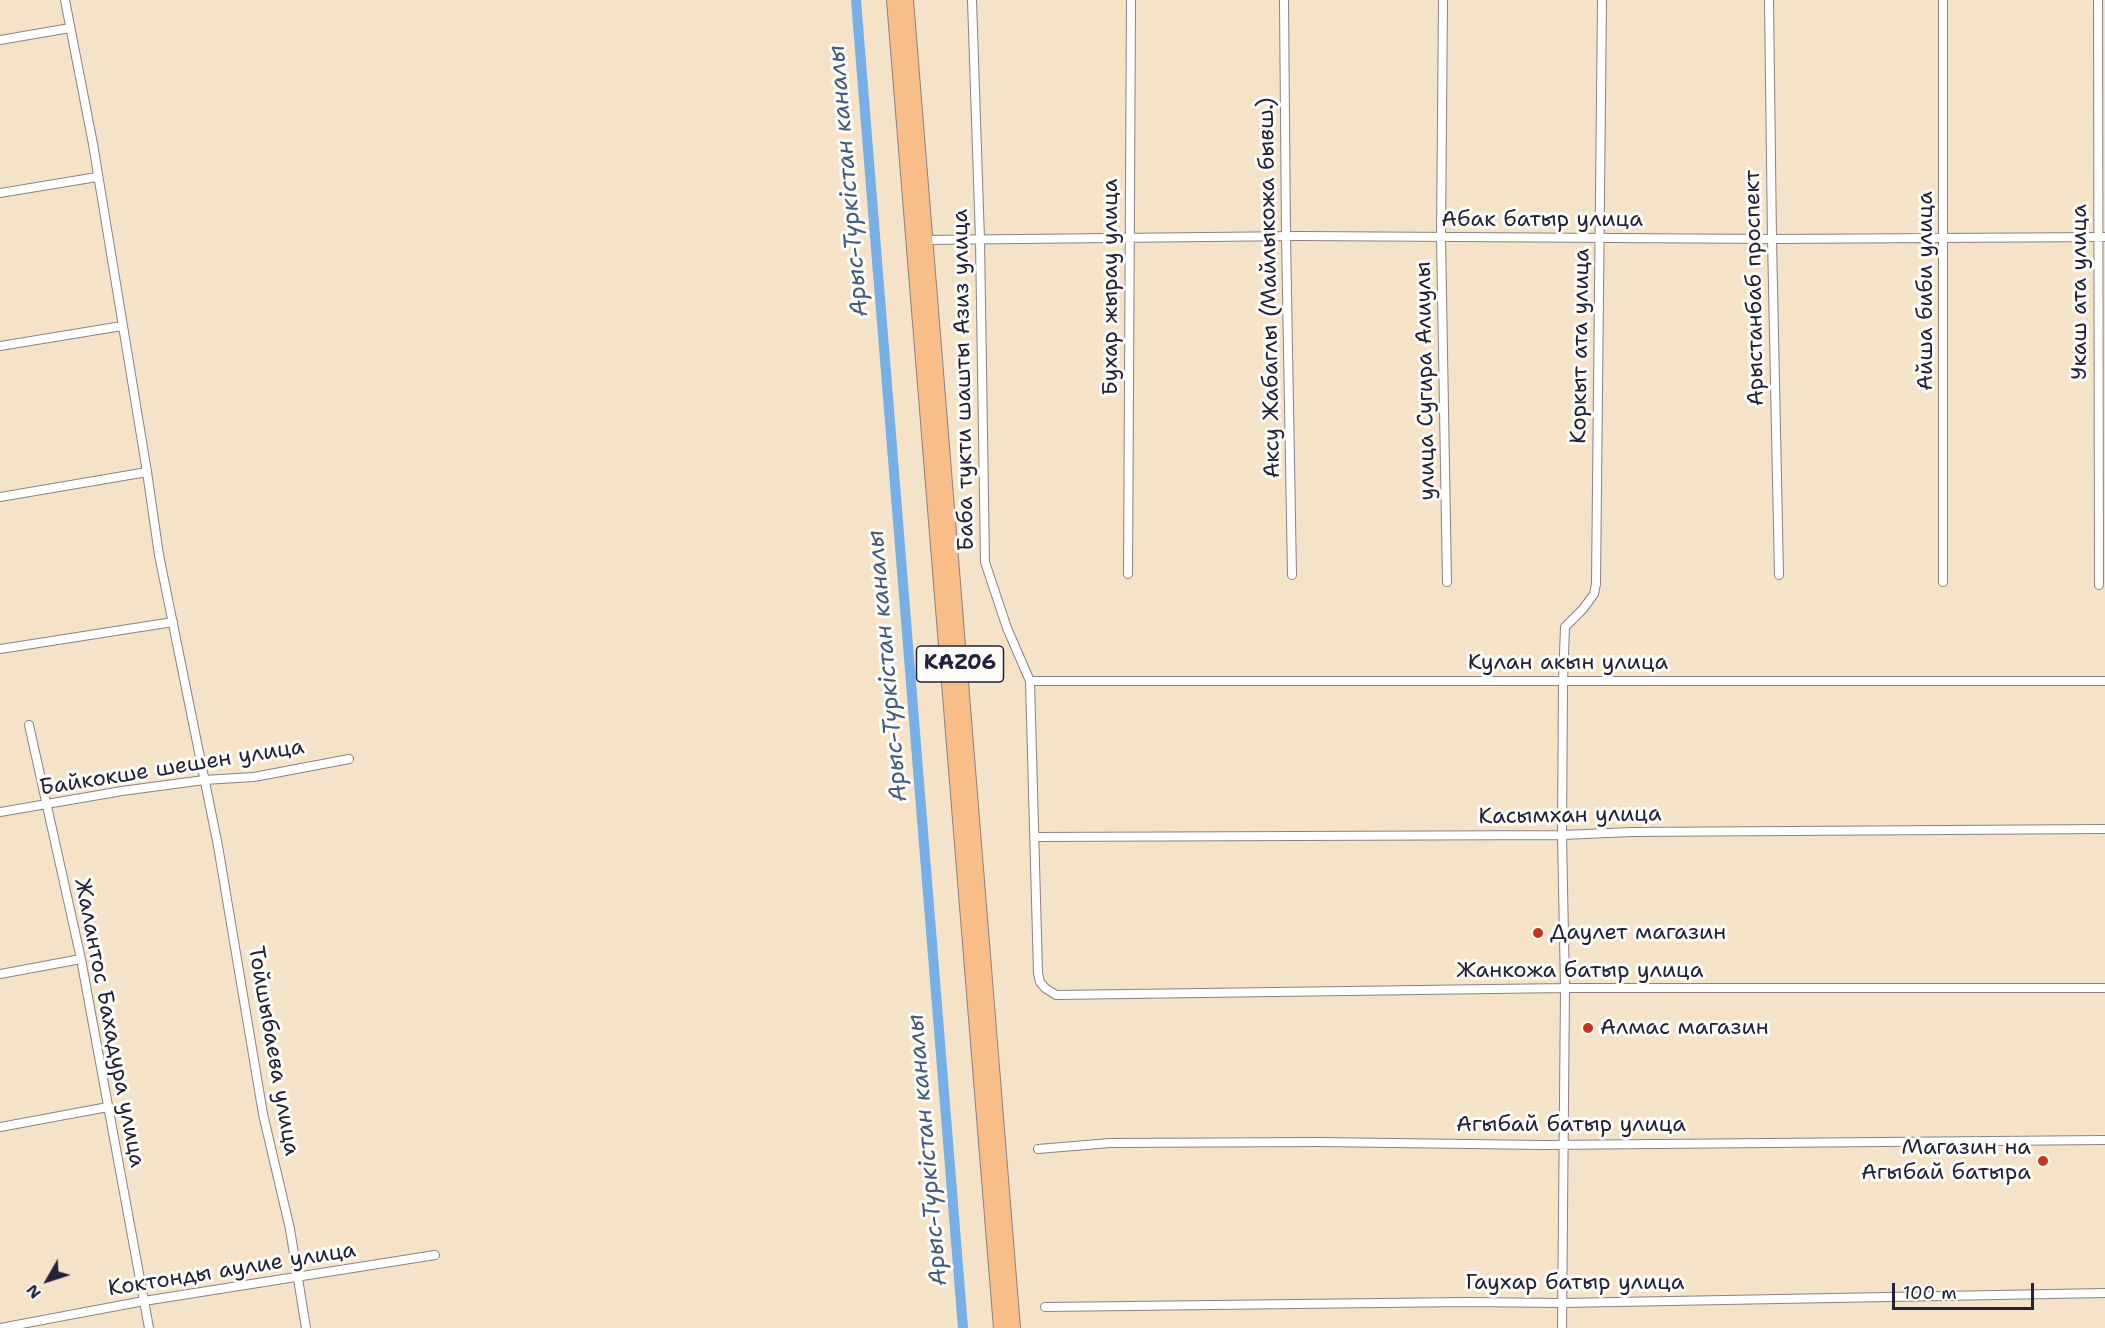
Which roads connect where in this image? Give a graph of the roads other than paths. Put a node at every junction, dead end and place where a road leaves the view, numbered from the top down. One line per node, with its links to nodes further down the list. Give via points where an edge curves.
1 (65, 0): 12 (street, Тойшыбаева улица)
2 (894, 0): 67 (highway, KАZ06)
3 (906, 0): 23 (highway, KАZ06)
4 (972, 0): 24 (street, Баба тукти шашты Азиз улица)
5 (1131, 0): 21 (street, Бухар жырау улица)
6 (1284, 0): 16 (street, Аксу Жабаглы (Майлыкожа бывш.))
7 (1443, 0): 17 (street, улица Сугира Алиулы)
8 (1602, 0): 18 (street, Коркыт ата улица)
9 (1769, 0): 22 (street, Арыстанбаб проспект)
10 (1943, 0): 20 (street, Айша биби улица)
11 (2098, 0): 19 (street, Укаш ата улица)
12 (70, 28): 13 (street); 14 (street, Тойшыбаева улица)
13 (0, 40)
14 (97, 177): 15 (street); 25 (street, Тойшыбаева улица)
15 (0, 193)
16 (1286, 236): 17 (street, Абак батыр улица); 21 (street, Абак батыр улица); 30 (street, Аксу Жабаглы (Майлыкожа бывш.))
17 (1441, 237): 18 (street, Абак батыр улица); 32 (street, улица Сугира Алиулы)
18 (1600, 237): 22 (street, Абак батыр улица); 39 (street, Коркыт ата улица, via 1596,584 1594,594 1565,627)
19 (2102, 237): 20 (street, Абак батыр улица); 34 (street, Укаш ата улица)
20 (1944, 238): 22 (street, Абак батыр улица); 33 (street, Айша биби улица)
21 (1129, 239): 24 (street, Абак батыр улица); 29 (street, Бухар жырау улица)
22 (1772, 239): 31 (street, Арыстанбаб проспект)
23 (926, 240): 24 (street, Абак батыр улица); 68 (highway, KАZ06)
24 (980, 240): 37 (street, Баба тукти шашты Азиз улица, via 986,562 1007,628)
25 (122, 326): 26 (street); 27 (street, Тойшыбаева улица)
26 (0, 346)
27 (147, 472): 28 (street); 35 (street, Тойшыбаева улица)
28 (0, 497)
29 (1128, 574)
30 (1292, 575)
31 (1779, 575)
32 (1447, 582)
33 (1943, 582)
34 (2099, 585)
35 (173, 622): 36 (street); 42 (street, Тойшыбаева улица)
36 (0, 649)
37 (1030, 681): 39 (street, Кулан акын улица); 47 (street, Баба тукти шашты Азиз улица)
38 (2105, 681): 39 (street, Кулан акын улица)
39 (1563, 682): 46 (street)
40 (29, 725): 43 (street, Жалантос Бахадура улица)
41 (349, 759): 42 (street, Байкокше шешен улица, via 254,777)
42 (204, 780): 43 (street, Байкокше шешен улица); 59 (street, Тойшыбаева улица, via 263,1114)
43 (46, 804): 44 (street, Байкокше шешен улица); 48 (street, Жалантос Бахадура улица)
44 (0, 812)
45 (2105, 830): 46 (street, Касымхан улица)
46 (1562, 835): 47 (street, Касымхан улица); 50 (street)
47 (1035, 837): 52 (street, Баба тукти шашты Азиз улица, via 1038,973 1040,982)
48 (81, 959): 49 (street); 53 (street, Жалантос Бахадура улица)
49 (0, 974)
50 (1565, 988): 51 (street, Жанкожа батыр улица); 52 (street, Жанкожа батыр улица); 56 (street)
51 (2105, 988)
52 (1056, 995)
53 (108, 1107): 54 (street); 61 (street, Жалантос Бахадура улица)
54 (0, 1127)
55 (2105, 1140): 56 (street, Агыбай батыр улица)
56 (1564, 1144): 57 (street, Агыбай батыр улица, via 1110,1143); 62 (street)
57 (1038, 1149)
58 (435, 1255): 59 (street, Коктонды аулие улица)
59 (297, 1276): 61 (street, Коктонды аулие улица); 66 (street, Тойшыбаева улица)
60 (2105, 1293): 62 (street, Гаухар батыр улица)
61 (144, 1301): 64 (street, Коктонды аулие улица); 65 (street, Жалантос Бахадура улица)
62 (1562, 1303): 63 (street, Гаухар батыр улица); 69 (street)
63 (1045, 1307)
64 (4, 1328)
65 (149, 1328)
66 (306, 1328)
67 (1001, 1328)
68 (1013, 1328)
69 (1562, 1328)

